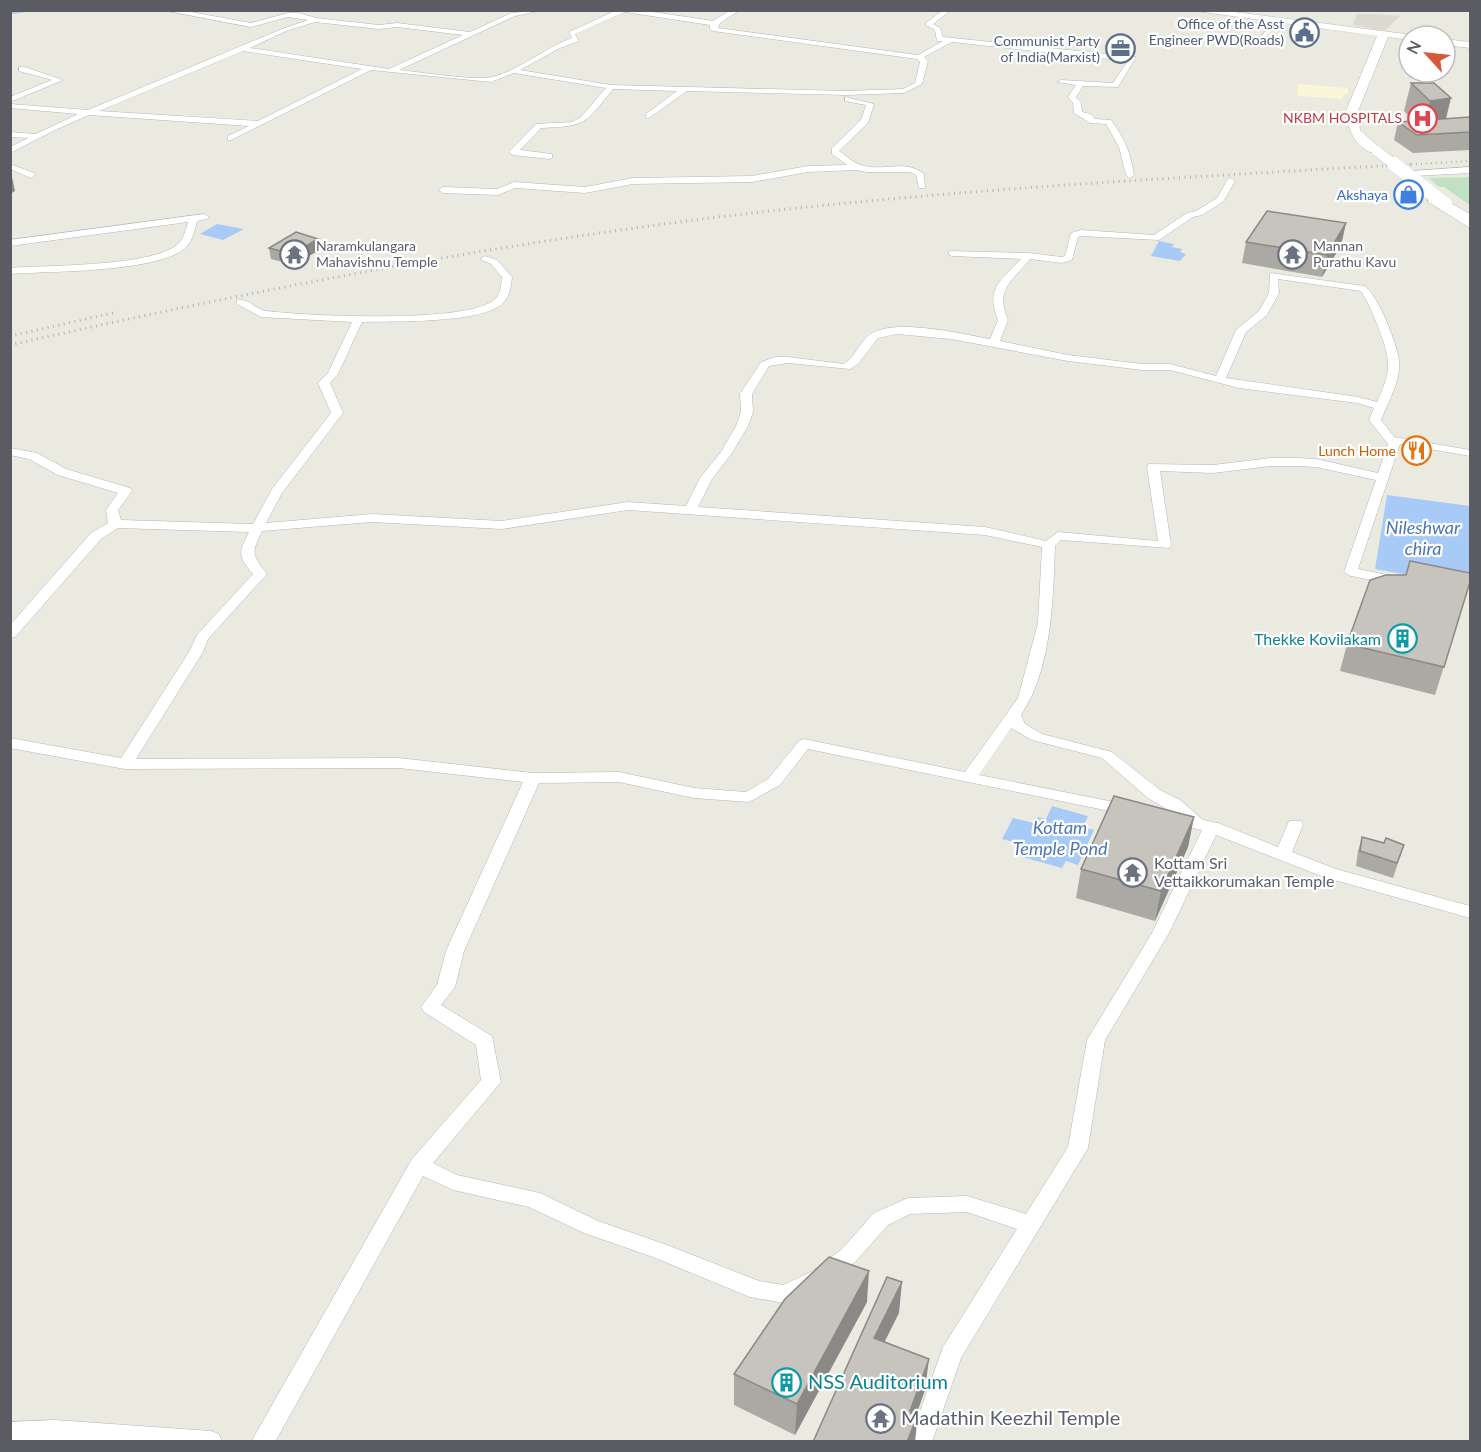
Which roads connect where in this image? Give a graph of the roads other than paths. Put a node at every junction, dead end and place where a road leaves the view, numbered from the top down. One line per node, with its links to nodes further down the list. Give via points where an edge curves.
1 (165, 10): 8 (street, via 251,25 288,15)
2 (540, 10): 11 (street, via 513,14)
3 (737, 10): 10 (street)
4 (948, 10): 15 (street, via 928,24 938,29 940,39)
5 (1192, 10): 7 (main road)
6 (622, 11): 10 (street); 21 (street, via 571,33 576,39)
7 (1216, 12): 9 (main road)
8 (315, 20): 11 (street); 16 (street)
9 (1279, 21): 12 (main road); 13 (street)
10 (713, 24): 17 (street, via 717,24 713,29)
11 (471, 34): 20 (street)
12 (1381, 34): 14 (main road); 45 (main road, bridge, via 1350,123 1357,136)
13 (1264, 36)
14 (1397, 36)
15 (951, 40): 17 (street); 23 (street, via 1133,59 1115,85)
16 (242, 49): 18 (street); 29 (street)
17 (919, 57): 26 (street, via 924,61 920,77 910,90)
18 (370, 68): 20 (street); 31 (street)
19 (22, 69): 27 (street, via 59,81)
20 (389, 71): 21 (street, via 491,80)
21 (513, 71): 24 (street)
22 (1061, 82): 23 (street)
23 (1081, 82): 41 (street, via 1072,97 1078,112 1093,121 1108,122 1115,129)
24 (611, 87): 25 (street); 36 (street, via 584,119 573,124 539,126 513,152)
25 (685, 89): 26 (street); 30 (street)
26 (846, 93): 38 (street, via 842,97 870,104 865,121 835,152)
27 (10, 100)
28 (10, 106): 29 (street)
29 (88, 114): 31 (street); 33 (street)
30 (649, 116)
31 (259, 124): 34 (street)
32 (10, 134): 33 (street)
33 (37, 137): 35 (street)
34 (231, 138)
35 (10, 151)
36 (549, 156)
37 (10, 166): 40 (street)
38 (856, 167): 43 (street, via 905,167 920,174); 44 (street, via 808,169 752,179 633,181 585,190 514,185 498,192)
39 (1470, 170): 46 (street, via 1412,174 1404,178)
40 (31, 175)
41 (1130, 175)
42 (1231, 181): 49 (street, via 1220,200 1156,238 1081,233 1074,235 1069,258)
43 (921, 186)
44 (443, 190)
45 (1470, 219)
46 (1470, 225)
47 (10, 243): 51 (street, via 198,218 183,245 173,252 117,265)
48 (952, 253): 49 (street)
49 (1028, 256): 54 (street, via 998,290 997,304 1003,320)
50 (485, 259): 53 (street, via 494,262 507,278 499,302 461,313)
51 (10, 271)
52 (242, 303): 53 (street, via 261,314)
53 (358, 319): 63 (street, via 333,374 324,383 337,413 276,492)
54 (994, 343): 55 (street, via 1068,358 1170,367); 61 (street, via 912,331 882,333 872,338 853,365 846,367 788,360 765,364 746,394 747,412 742,426 706,478)
55 (1220, 380): 56 (street); 56 (street, via 1241,330 1263,313 1274,293 1273,275 1364,289 1375,304 1394,362)
56 (1380, 406): 57 (street, via 1375,420)
57 (1394, 444): 59 (street, via 1395,440); 60 (street)
58 (10, 451): 62 (street, via 126,491 112,510)
59 (1470, 453)
60 (1382, 478): 64 (street, via 1298,462 1213,470 1152,467 1165,545 1058,536); 65 (street, via 1351,572)
61 (689, 512): 63 (street, via 628,506 502,525 355,519); 64 (street, via 985,531)
62 (115, 524): 63 (street); 66 (street, via 96,536)
63 (258, 528): 69 (street, via 247,549 248,560 260,574 202,638)
64 (1049, 545): 67 (street, via 1045,623 1025,698)
65 (1408, 583)
66 (10, 634)
67 (1013, 714): 71 (street); 72 (street, via 1018,727 1037,737 1107,755 1154,794)
68 (10, 743): 69 (street)
69 (125, 764): 70 (street, via 399,763)
70 (533, 778): 71 (street, via 619,777 694,793 749,797 774,782 804,744); 76 (street, via 455,951 446,987 430,1007 485,1041 491,1082)
71 (969, 778): 72 (street)
72 (1205, 825): 74 (street); 77 (street, via 1160,933 1096,1040 1078,1148)
73 (1295, 825): 74 (street)
74 (1283, 855): 75 (street, via 1330,873)
75 (1470, 912)
76 (419, 1165): 77 (street, via 453,1182 533,1199 591,1227 758,1290 784,1294 819,1278 848,1256 881,1219 908,1206 967,1204); 80 (street)
77 (1030, 1226): 81 (street, via 951,1354)
78 (10, 1433): 79 (street, via 56,1431)
79 (211, 1442)
80 (262, 1442)
81 (920, 1442)

